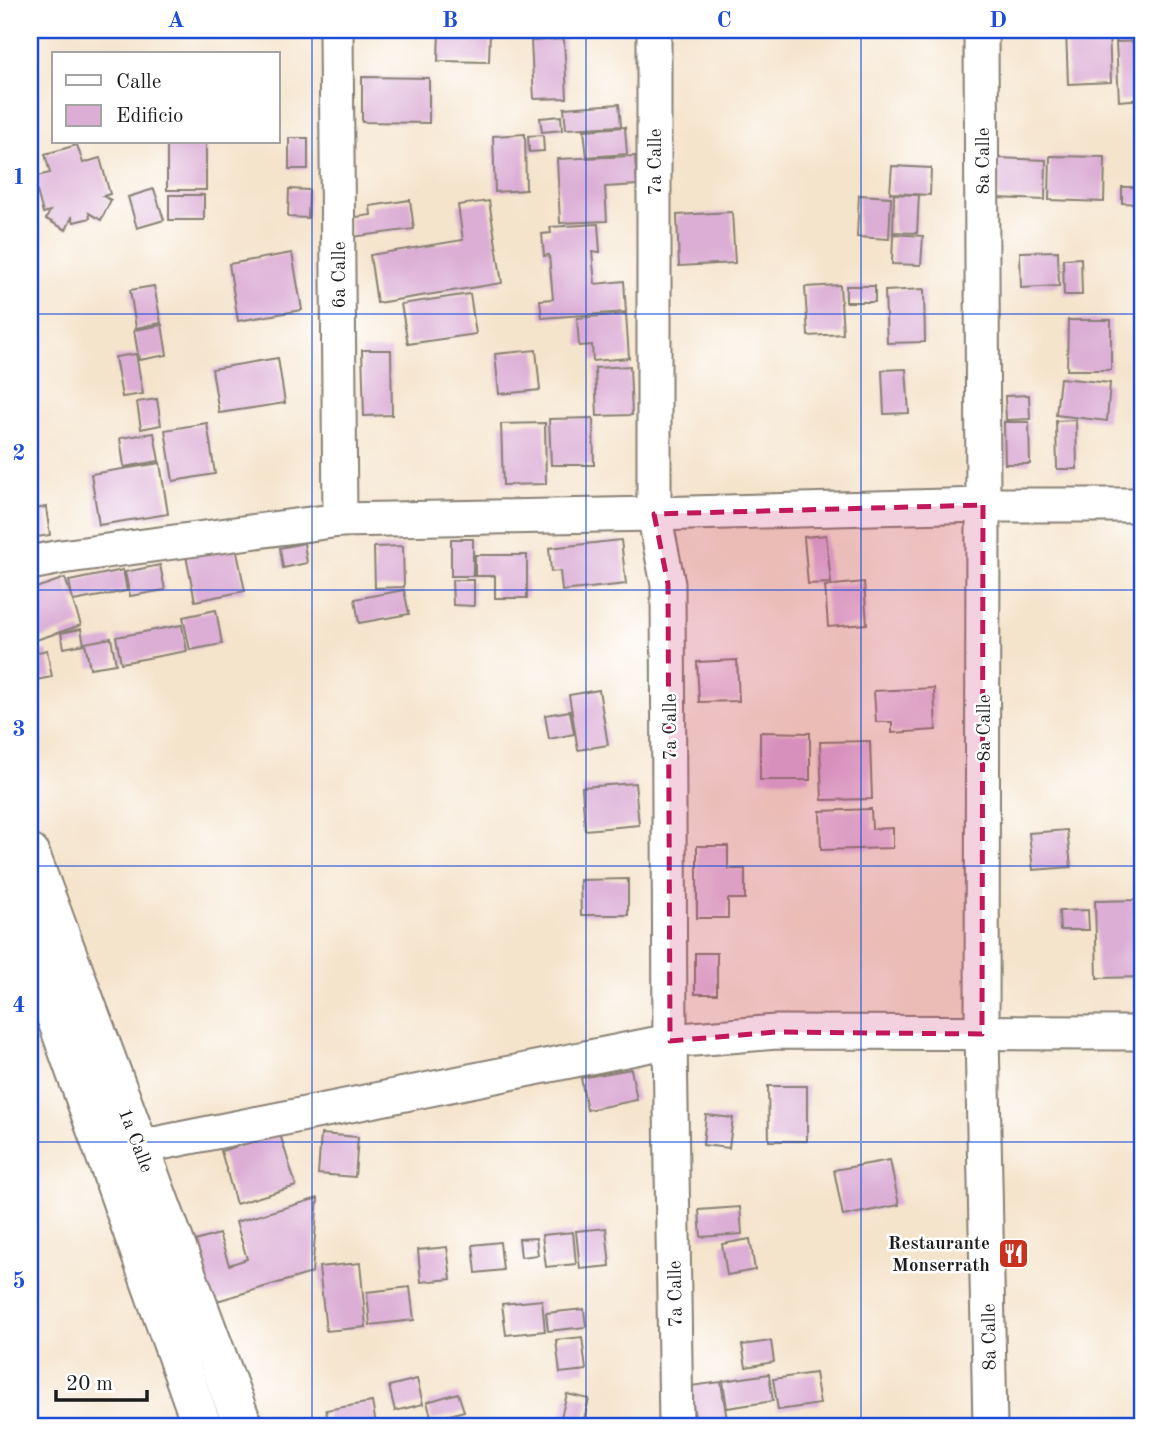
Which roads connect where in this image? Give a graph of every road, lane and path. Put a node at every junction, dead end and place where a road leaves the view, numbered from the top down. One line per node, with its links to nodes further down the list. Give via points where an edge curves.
1 (336, 30): 7 (street, 6a Calle)
2 (654, 30): 6 (street, 7a Calle)
3 (981, 30): 4 (street, 8a Calle)
4 (983, 505): 5 (street); 6 (street); 13 (street, 8a Calle)
5 (1143, 505)
6 (654, 514): 7 (street); 14 (street, 7a Calle, via 668,584)
7 (340, 520): 8 (street, via 61,556)
8 (30, 564)
9 (30, 854): 11 (main road, 1a Calle)
10 (30, 944): 11 (main road, 1a Calle)
11 (50, 989): 15 (main road, 1a Calle); 16 (main road, 1a Calle)
12 (1143, 1033): 13 (street)
13 (982, 1034): 14 (street, via 776,1032); 19 (street, 8a Calle)
14 (670, 1041): 15 (street); 18 (street, 7a Calle)
15 (140, 1147): 17 (main road, 1a Calle)
16 (202, 1426)
17 (243, 1426)
18 (676, 1426)
19 (990, 1426)

